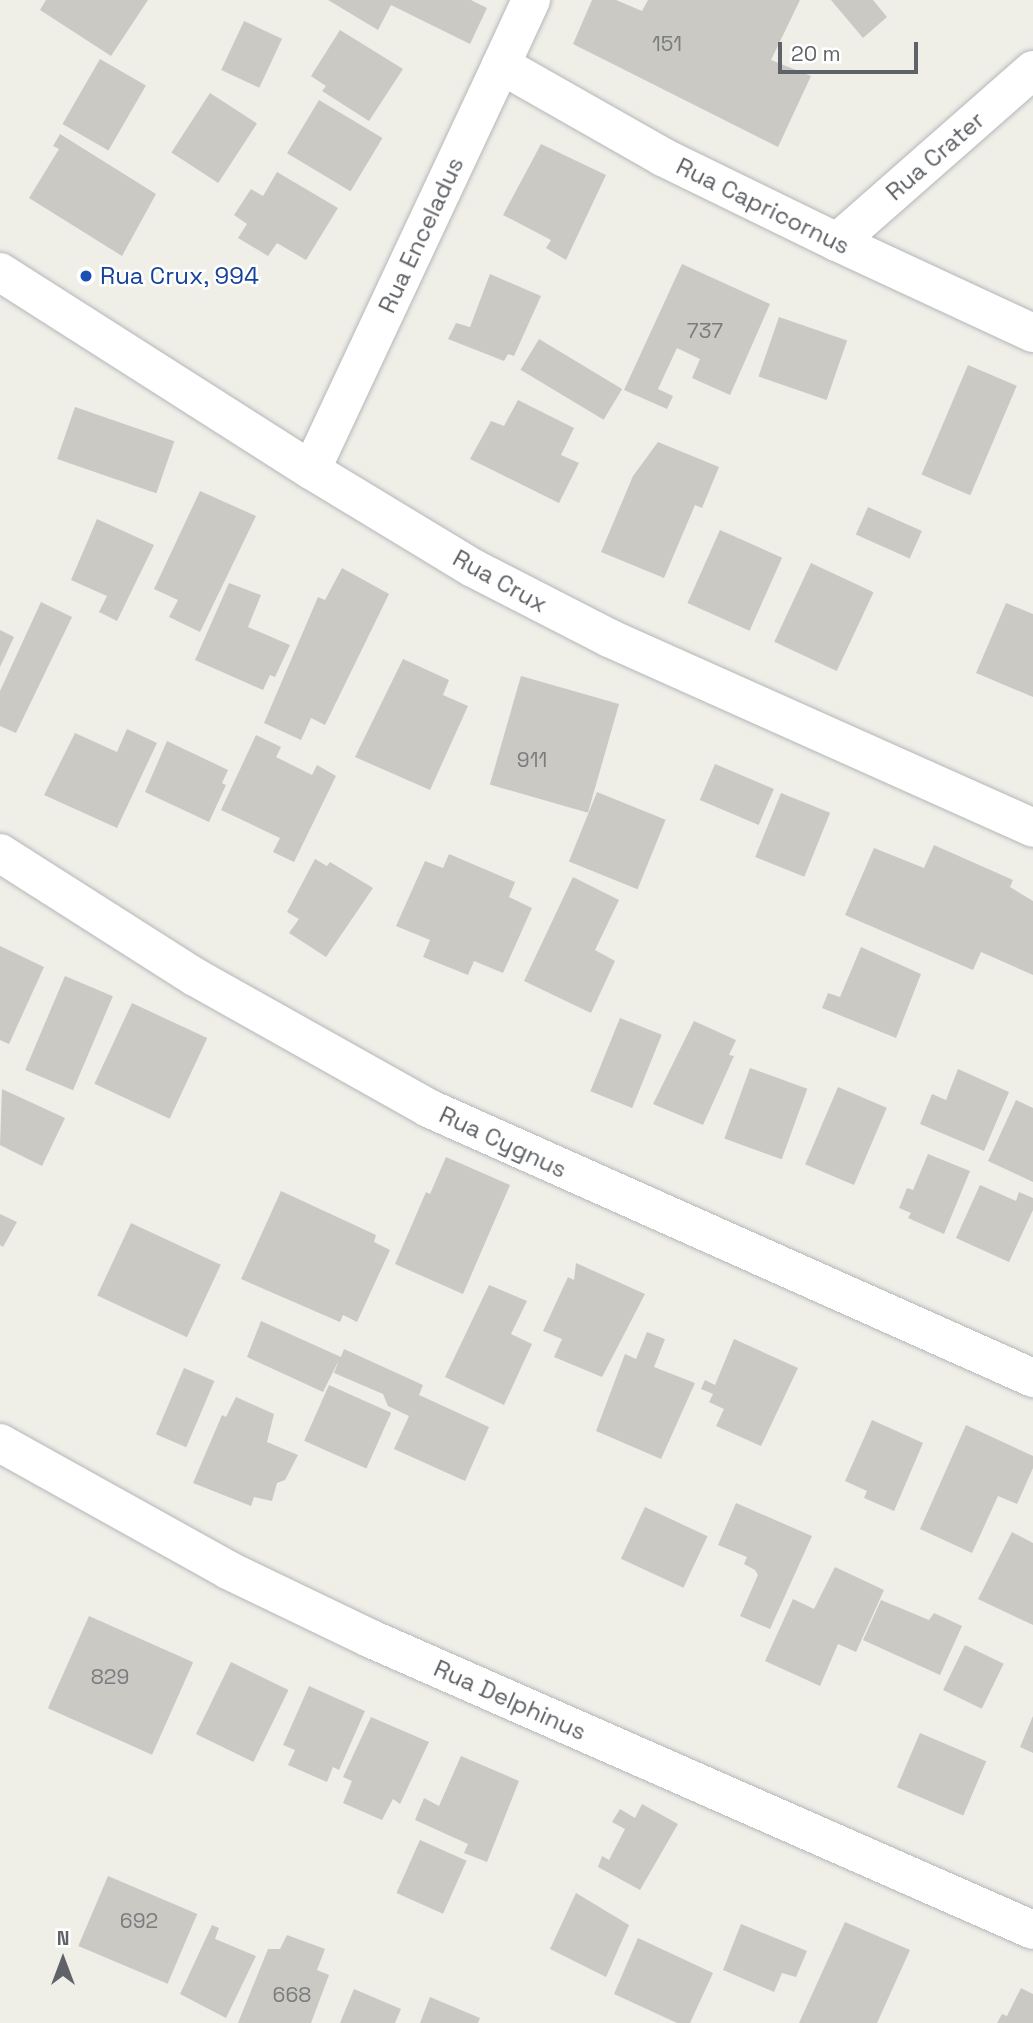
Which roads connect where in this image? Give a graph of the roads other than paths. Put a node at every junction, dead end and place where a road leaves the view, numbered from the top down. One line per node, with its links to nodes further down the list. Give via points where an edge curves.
1 (531, 0): 2 (street, Rua Enceladus)
2 (501, 65): 4 (street, Rua Capricornus, via 663,157); 7 (street, Rua Enceladus)
3 (1033, 70): 4 (street, Rua Crater)
4 (837, 242): 6 (street, Rua Capricornus)
5 (0, 272): 7 (street, Rua Crux)
6 (1033, 333)
7 (311, 470): 8 (street, Rua Crux, via 473,568 610,638)
8 (1033, 828)
9 (0, 853): 10 (street, Rua Cygnus, via 195,977 428,1108)
10 (1033, 1378)
11 (0, 1443): 12 (street, Rua Delphinus, via 228,1570 369,1638)
12 (1033, 1930)

